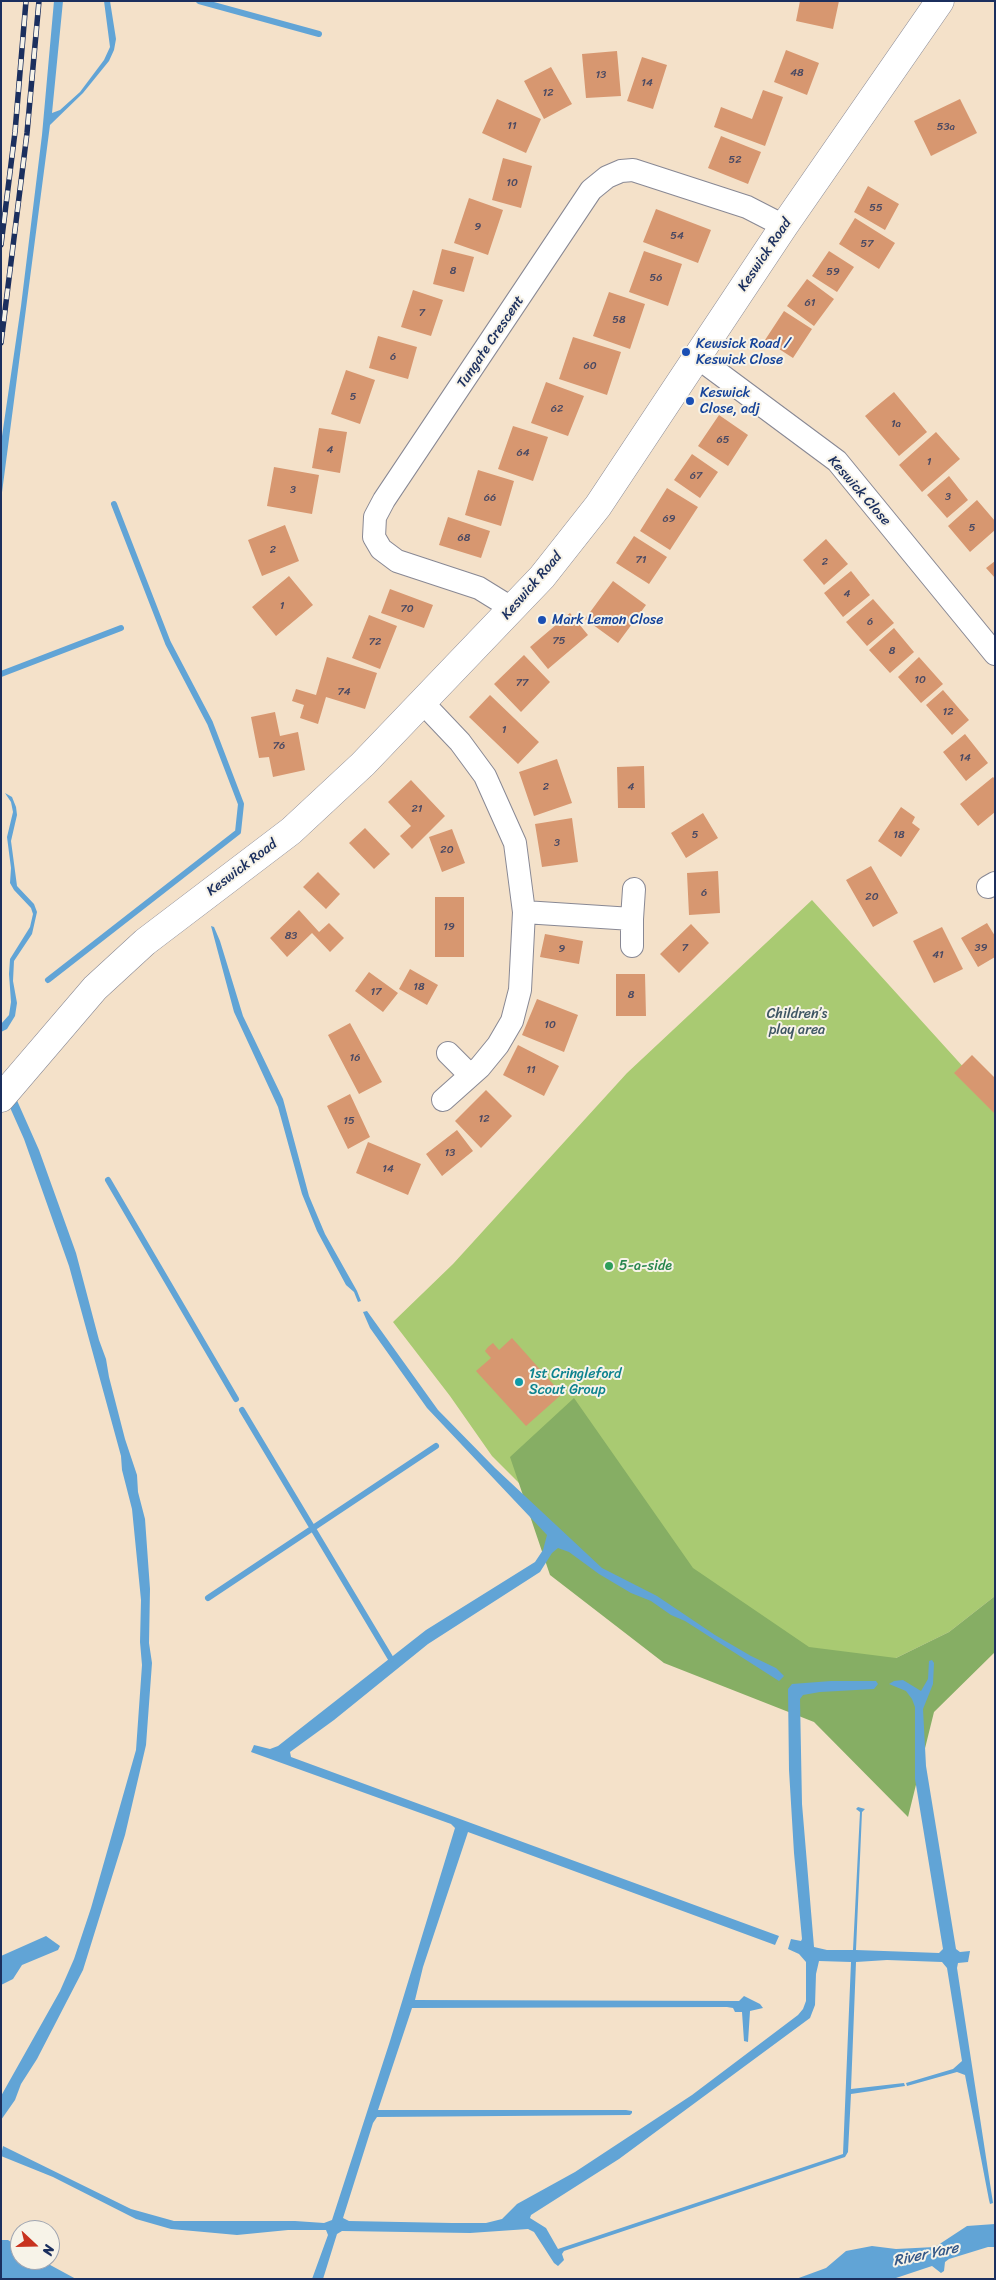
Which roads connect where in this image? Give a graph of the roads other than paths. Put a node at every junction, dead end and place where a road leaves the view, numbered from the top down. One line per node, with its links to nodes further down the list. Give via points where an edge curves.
1 (940, 1): 2 (street, Keswick Road)
2 (784, 226): 3 (street, Keswick Road); 4 (street, Tungate Crescent, via 747,207 633,170 607,177 591,190 375,517 374,536 381,549 397,561 479,588)
3 (697, 357): 4 (street, Keswick Road, via 598,506); 5 (street, Keswick Close, via 837,461)
4 (513, 609): 6 (street, Keswick Road)
5 (995, 654)
6 (423, 703): 8 (street, via 460,742 485,776 514,843); 13 (street, Keswick Road, via 291,831 145,942 110,974)
7 (634, 889): 9 (street)
8 (524, 912): 9 (street); 12 (street, via 520,990 512,1021 498,1045)
9 (632, 919): 10 (street)
10 (632, 946)
11 (448, 1053): 12 (street)
12 (470, 1076): 14 (street)
13 (10, 1088)
14 (443, 1100)

